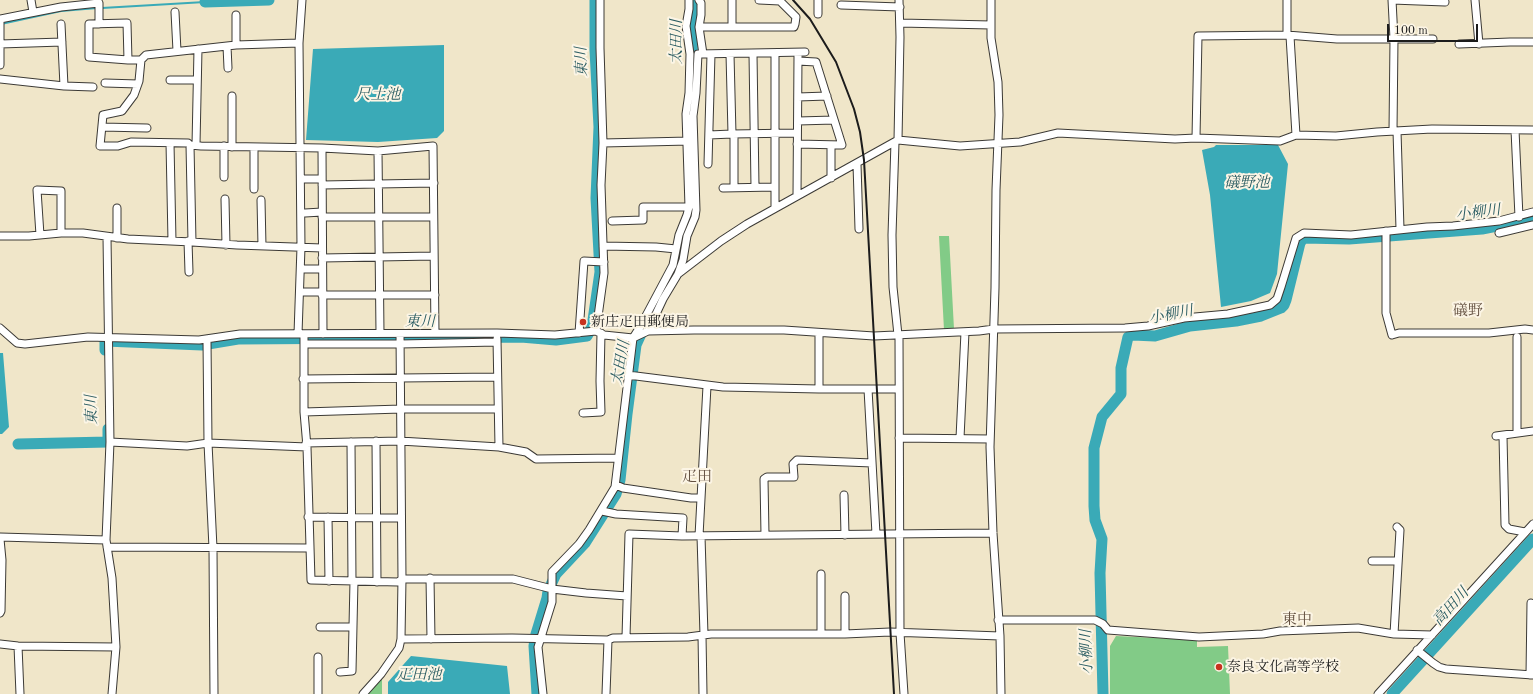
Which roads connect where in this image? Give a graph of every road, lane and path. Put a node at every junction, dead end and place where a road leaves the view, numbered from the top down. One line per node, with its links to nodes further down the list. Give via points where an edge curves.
1 (31, 0): 17 (street)
2 (302, 0): 34 (street)
3 (600, 0): 79 (street)
4 (689, 0): 76 (street, via 690,9 686,26 690,54 689,93 686,114)
5 (699, 0): 27 (street)
6 (732, 0): 26 (street)
7 (759, 0): 26 (street, via 780,1 796,17 794,27)
8 (818, 0): 19 (street)
9 (992, 0): 25 (street)
10 (1287, 0): 29 (street)
11 (1392, 0): 13 (street); 30 (street)
12 (1475, 0): 37 (street)
13 (1444, 2)
14 (60, 3): 17 (street); 24 (street, via 99,7)
15 (899, 3): 16 (street); 22 (street)
16 (841, 5)
17 (33, 12): 21 (street)
18 (175, 12): 41 (street)
19 (818, 14)
20 (236, 15): 38 (street)
21 (0, 20): 28 (street)
22 (900, 23): 25 (street); 77 (street)
23 (61, 24): 32 (street)
24 (99, 24): 47 (street, via 127,23); 47 (street, via 89,24 89,57)
25 (991, 25): 81 (street, via 998,82)
26 (732, 26): 27 (street)
27 (699, 27): 43 (street)
28 (0, 28): 35 (street)
29 (1288, 36): 30 (street); 74 (street); 75 (street, via 1198,36)
30 (1394, 39): 31 (street); 68 (street)
31 (1433, 39)
32 (62, 42): 35 (street); 57 (street)
33 (1533, 42): 37 (street)
34 (299, 43): 38 (street); 87 (street)
35 (0, 44): 50 (street)
36 (1460, 44): 37 (street)
37 (1479, 44)
38 (236, 45): 39 (street)
39 (228, 46): 40 (street); 51 (street)
40 (198, 49): 41 (street); 54 (street)
41 (177, 51): 48 (street, via 150,53)
42 (775, 53): 46 (street); 49 (street, via 802,53); 72 (street)
43 (703, 54): 44 (street); 76 (street, via 698,54)
44 (711, 54): 45 (street); 73 (street)
45 (730, 54): 46 (street); 70 (street)
46 (753, 54): 71 (street)
47 (128, 60): 48 (street)
48 (141, 60): 56 (street)
49 (798, 61): 60 (street); 61 (street, via 816,62)
50 (0, 65)
51 (228, 68)
52 (0, 79): 57 (street)
53 (170, 80): 54 (street)
54 (197, 80): 82 (street)
55 (105, 83): 56 (street)
56 (138, 84): 64 (street, via 134,95 122,111 103,115)
57 (64, 86): 58 (street)
58 (93, 87)
59 (232, 96): 85 (street)
60 (798, 96): 61 (street); 62 (street)
61 (827, 96): 63 (street)
62 (798, 120): 63 (street); 69 (street)
63 (834, 120): 83 (street, via 842,145)
64 (102, 127): 65 (street); 78 (street, via 100,146 118,146 131,142)
65 (147, 128)
66 (1515, 130): 67 (street); 68 (street); 112 (street)
67 (1533, 130)
68 (1395, 131): 74 (street, via 1336,136); 118 (street)
69 (797, 133): 72 (street); 80 (street)
70 (733, 134): 71 (street); 73 (street); 101 (street)
71 (754, 134): 72 (street); 98 (street)
72 (776, 134): 99 (street)
73 (709, 135): 90 (street)
74 (1296, 135): 75 (street, via 1280,141)
75 (1196, 138): 81 (street, via 1058,134)
76 (690, 141): 79 (street); 106 (street); 141 (street, via 696,210)
77 (897, 141): 81 (street, via 960,146); 91 (street); 157 (street, via 892,235 893,287)
78 (170, 143): 82 (street); 126 (street)
79 (603, 143): 130 (street, via 601,185)
80 (797, 144): 83 (street); 103 (street)
81 (998, 144): 147 (street)
82 (193, 145): 84 (street); 127 (street)
83 (831, 145): 93 (street)
84 (224, 146): 85 (street); 92 (street)
85 (232, 147): 86 (street)
86 (254, 147): 87 (street); 102 (street)
87 (299, 148): 88 (street); 131 (street)
88 (322, 148): 89 (street); 95 (street)
89 (378, 151): 96 (street, via 433,146); 97 (street)
90 (708, 164)
91 (857, 164): 93 (street); 117 (street)
92 (224, 177)
93 (831, 178): 103 (street)
94 (304, 179): 95 (street)
95 (322, 182): 97 (street); 111 (street)
96 (434, 183): 97 (street); 114 (street)
97 (379, 184): 113 (street)
98 (755, 187): 99 (street); 101 (street)
99 (775, 187): 108 (street)
100 (722, 188): 101 (street)
101 (734, 188)
102 (254, 189)
103 (797, 196): 108 (street)
104 (225, 199): 128 (street)
105 (261, 200): 129 (street)
106 (689, 207): 115 (street, via 643,207 643,220); 133 (street)
107 (117, 208): 125 (street)
108 (775, 208): 141 (street, via 721,241)
109 (1533, 212): 112 (street)
110 (305, 213): 111 (street)
111 (322, 215): 113 (street); 132 (street)
112 (1519, 216): 118 (street, via 1453,226)
113 (379, 217): 114 (street); 135 (street)
114 (433, 217): 134 (street)
115 (612, 221)
116 (1533, 225): 121 (street)
117 (859, 229)
118 (1400, 229): 119 (street)
119 (1386, 232): 147 (street, via 1351,235 1304,233 1296,238 1277,299 1270,305 1148,326); 148 (street, via 1386,313 1392,335 1489,334)
120 (61, 233): 122 (street); 122 (street, via 61,191 36,190); 124 (street, via 89,233)
121 (1499, 233)
122 (40, 234): 123 (street)
123 (0, 236)
124 (107, 237): 125 (street); 163 (street)
125 (117, 238): 126 (street)
126 (172, 241): 127 (street)
127 (190, 241): 128 (street); 140 (street)
128 (226, 245): 129 (street)
129 (262, 246): 131 (street)
130 (604, 246): 133 (street); 137 (street)
131 (301, 247): 132 (street); 159 (street)
132 (322, 248): 136 (street)
133 (676, 249): 161 (street, via 669,275)
134 (434, 256): 135 (street); 144 (street)
135 (379, 257): 136 (street); 145 (street)
136 (322, 258): 139 (street)
137 (604, 262): 150 (street, via 584,262); 151 (street)
138 (304, 269): 139 (street)
139 (322, 269): 143 (street)
140 (189, 272)
141 (678, 274): 149 (street)
142 (304, 292): 143 (street)
143 (322, 293): 145 (street); 155 (street)
144 (435, 295): 145 (street); 153 (street)
145 (379, 296): 156 (street)
146 (0, 328): 163 (street, via 17,343 24,344 80,338)
147 (994, 329): 152 (street); 181 (street)
148 (1533, 330)
149 (648, 331): 154 (street, via 784,330); 161 (street)
150 (582, 332): 151 (street); 160 (street)
151 (598, 332): 161 (street); 176 (street, via 602,412)
152 (965, 332): 157 (street); 180 (street)
153 (435, 333): 160 (street); 162 (street)
154 (819, 333): 157 (street); 170 (street)
155 (322, 334): 156 (street); 159 (street)
156 (380, 334): 162 (street)
157 (898, 335): 172 (street)
158 (1517, 337): 178 (street)
159 (303, 338): 162 (street); 164 (street, via 240,334); 168 (street)
160 (497, 338): 162 (street); 166 (street)
161 (633, 338): 165 (street)
162 (400, 339): 167 (street)
163 (109, 340): 164 (street); 183 (street)
164 (207, 342): 186 (street)
165 (628, 375): 169 (street); 189 (street)
166 (498, 377): 167 (street); 174 (street)
167 (400, 378): 168 (street); 173 (street)
168 (303, 379): 175 (street)
169 (707, 386): 170 (street); 193 (street)
170 (819, 389): 171 (street)
171 (868, 389): 172 (street); 190 (street)
172 (898, 389): 179 (street)
173 (401, 409): 174 (street); 175 (street); 182 (street)
174 (498, 409): 188 (street)
175 (304, 412): 187 (street)
176 (583, 413)
177 (1533, 431): 178 (street)
178 (1517, 433): 202 (street, via 1499,436 1505,525 1509,529)
179 (899, 438): 180 (street); 207 (street)
180 (960, 438): 181 (street)
181 (990, 439): 203 (street)
182 (400, 441): 185 (street); 188 (street); 199 (street)
183 (110, 442): 186 (street, via 187,446); 211 (street)
184 (351, 442): 185 (street); 187 (street); 197 (street)
185 (376, 442): 198 (street)
186 (208, 443): 187 (street); 212 (street)
187 (306, 445): 195 (street)
188 (499, 447): 189 (street, via 526,452 536,459)
189 (618, 458): 191 (street)
190 (872, 463): 205 (street); 206 (street, via 797,460 793,464 794,477 767,476 764,479)
191 (616, 485): 193 (street); 194 (street)
192 (844, 495): 204 (street)
193 (701, 498): 209 (street)
194 (602, 511): 208 (street, via 683,518); 222 (street, via 579,544 552,572)
195 (308, 517): 196 (street); 213 (street)
196 (328, 517): 197 (street); 219 (street)
197 (351, 517): 198 (street); 220 (street)
198 (376, 518): 199 (street); 221 (street)
199 (401, 518): 218 (street)
200 (1533, 524): 202 (street)
201 (1397, 527): 215 (street, via 1400,530)
202 (1525, 532): 235 (street)
203 (993, 533): 207 (street); 227 (street)
204 (845, 534): 205 (street); 206 (street)
205 (876, 534): 207 (street)
206 (765, 535): 209 (street)
207 (899, 535): 230 (street)
208 (682, 536): 209 (street); 223 (street, via 629,534)
209 (700, 536): 234 (street)
210 (0, 538): 211 (street); 226 (street)
211 (107, 544): 212 (street); 244 (street)
212 (213, 548): 213 (street); 251 (street)
213 (309, 548): 219 (street, via 310,580)
214 (1372, 561): 215 (street)
215 (1398, 561): 233 (street)
216 (821, 574): 231 (street)
217 (430, 578): 218 (street); 222 (street, via 512,579); 240 (street)
218 (402, 579): 221 (street, via 398,582); 239 (street)
219 (330, 580): 220 (street)
220 (353, 581): 221 (street); 229 (street)
221 (377, 582)
222 (552, 589): 223 (street); 238 (street, via 552,602)
223 (627, 596): 237 (street)
224 (845, 596): 232 (street)
225 (1531, 603): 248 (street)
226 (0, 613)
227 (998, 620): 233 (street, via 1095,620 1108,630 1199,637 1263,634 1280,630 1358,628); 236 (street)
228 (320, 627): 229 (street)
229 (353, 627): 247 (street, via 352,671)
230 (900, 633): 232 (street); 236 (street); 257 (street)
231 (821, 634): 232 (street); 234 (street)
232 (845, 634)
233 (1394, 634): 235 (street)
234 (703, 635): 237 (street); 256 (street)
235 (1432, 635): 245 (street)
236 (1000, 636): 258 (street)
237 (626, 637): 241 (street)
238 (540, 638): 240 (street); 241 (street); 254 (street, via 538,647)
239 (401, 639): 240 (street); 253 (street, via 392,659)
240 (431, 639)
241 (608, 640): 255 (street)
242 (0, 644): 243 (street)
243 (18, 646): 244 (street); 249 (street)
244 (116, 646): 250 (street)
245 (1420, 652): 248 (street, via 1439,667 1446,669); 259 (street)
246 (318, 657): 252 (street)
247 (340, 672)
248 (1532, 675)
249 (20, 694)
250 (112, 694)
251 (214, 694)
252 (318, 694)
253 (363, 694)
254 (543, 694)
255 (606, 694)
256 (703, 694)
257 (904, 694)
258 (1000, 694)
259 (1378, 694)

